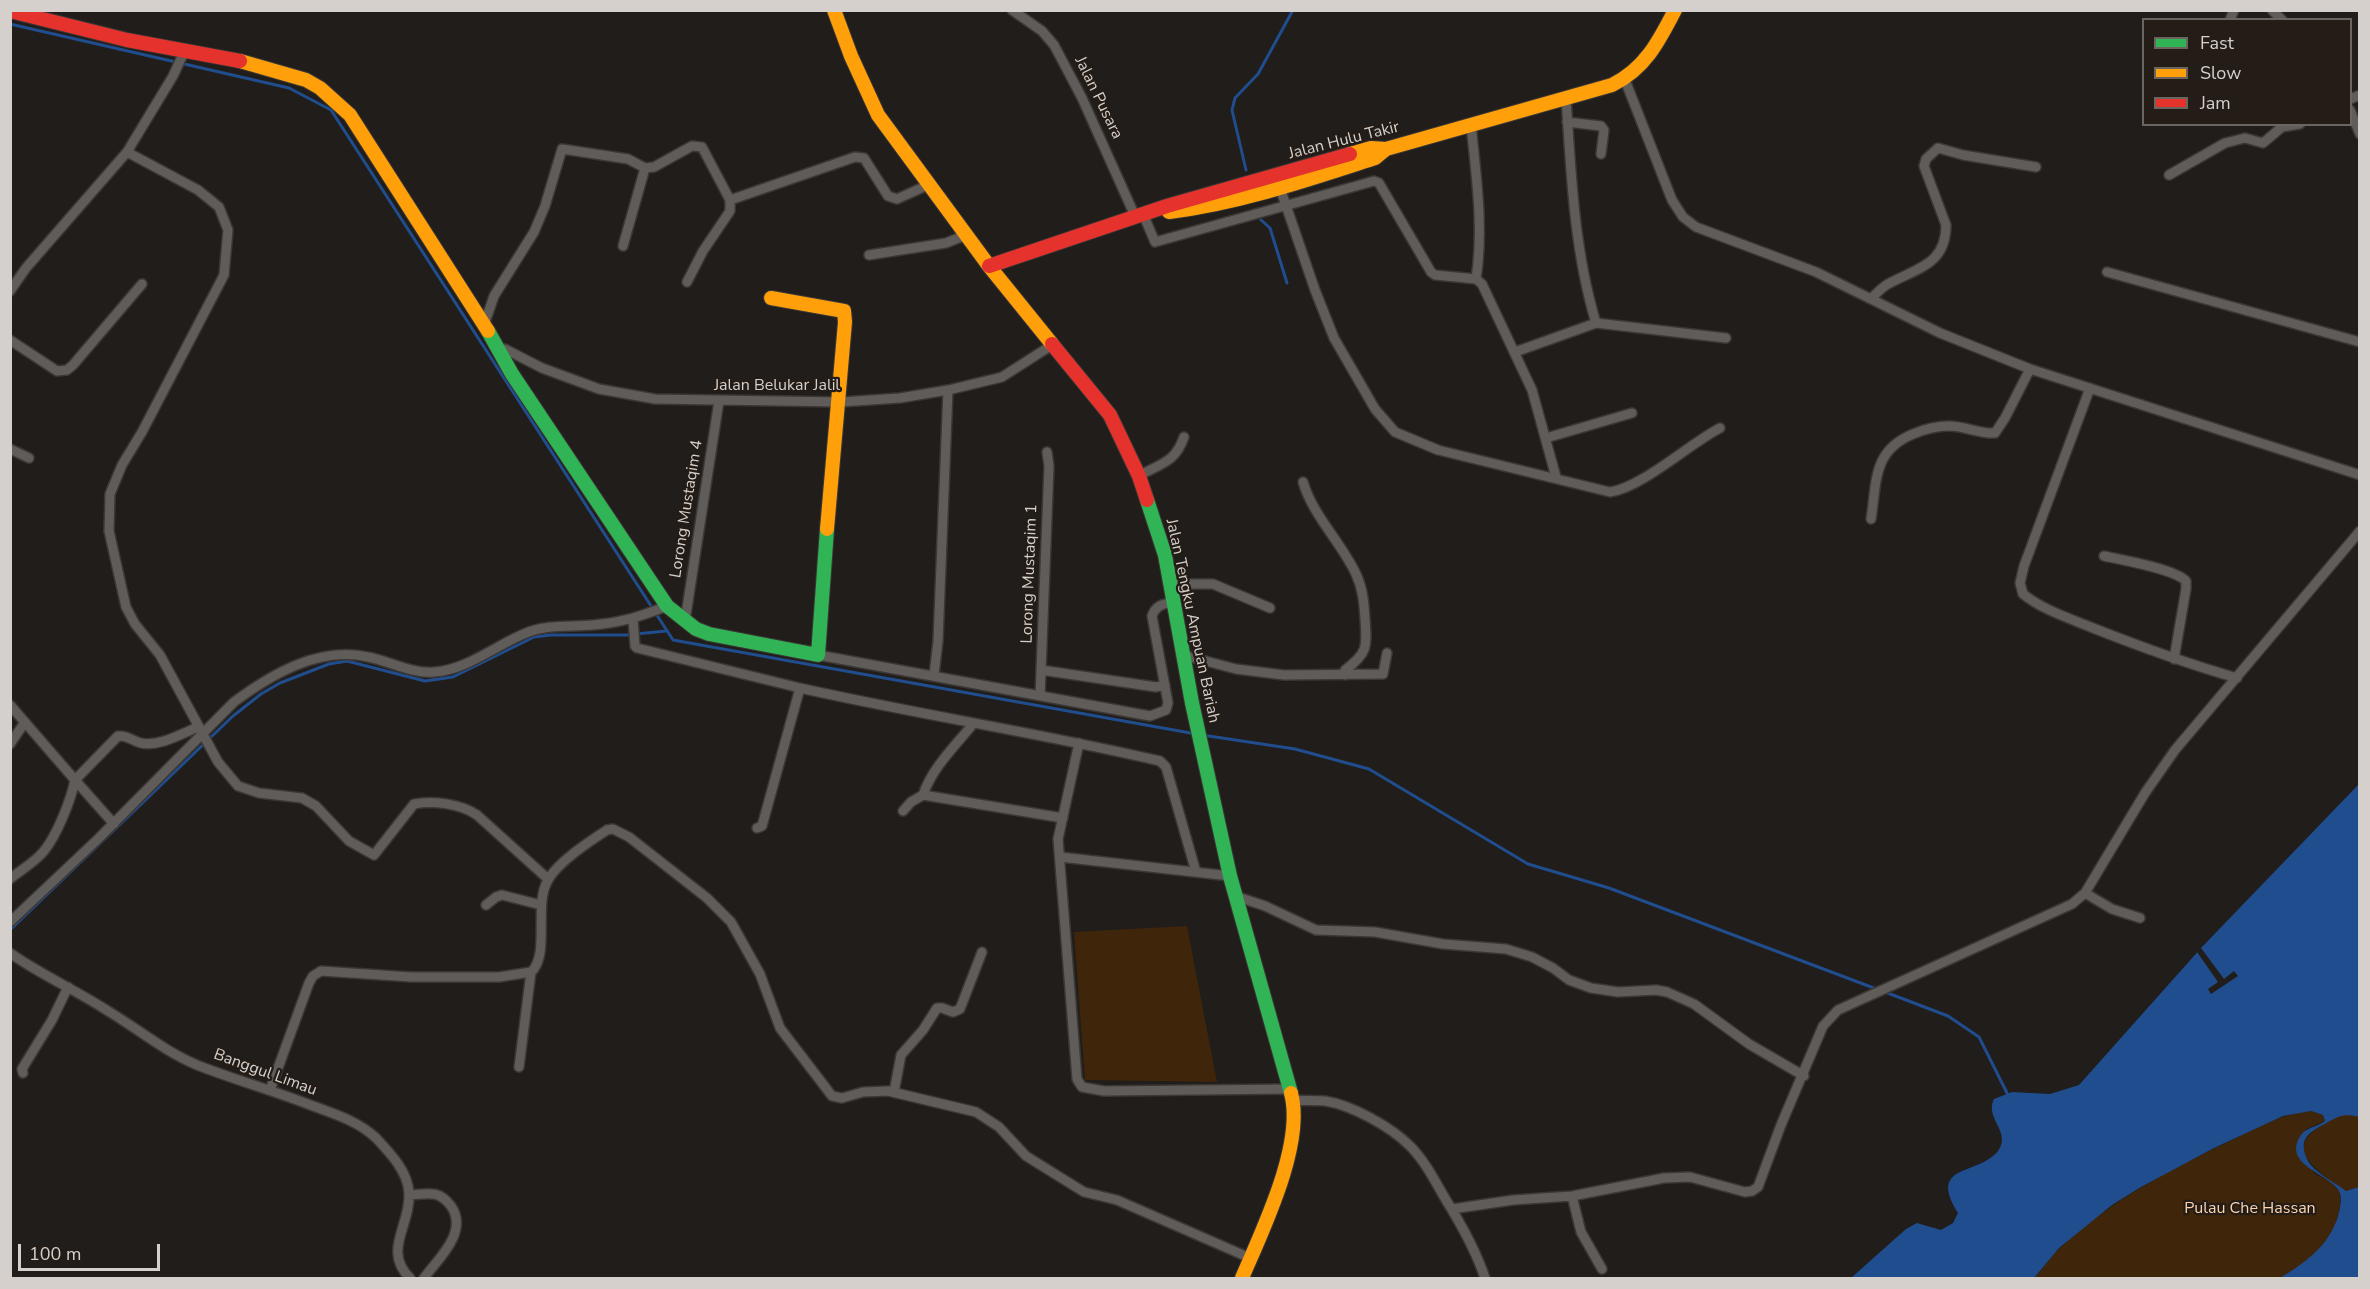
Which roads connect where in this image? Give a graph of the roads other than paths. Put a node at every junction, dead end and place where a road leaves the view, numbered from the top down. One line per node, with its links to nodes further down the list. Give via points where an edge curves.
1 (834, 10): 20 (street, Jalan Tengku Ampuan Bariah, via 878,115)
2 (1012, 10): 25 (street, Jalan Pusara, via 1054,45)
3 (1675, 10): 6 (street, Jalan Hulu Takir, via 1649,58)
4 (10, 11): 5 (street)
5 (184, 53): 14 (street); 38 (street, via 249,63 306,80 350,115)
6 (1626, 80): 7 (street, Jalan Hulu Takir); 36 (street, via 1672,200 1683,217 1711,234 1816,273)
7 (1566, 97): 9 (street); 10 (street, Jalan Hulu Takir)
8 (2352, 115): 12 (street)
9 (1567, 122): 15 (street, via 1601,126); 37 (street, via 1584,275)
10 (1470, 124): 13 (street, Jalan Hulu Takir); 31 (street, via 1479,202)
11 (2280, 126): 19 (street, via 2265,142 2245,138 2221,144)
12 (2360, 134)
13 (1386, 149): 18 (street, Jalan Hulu Takir, via 1371,148); 21 (street, via 1375,158)
14 (127, 152): 34 (street); 84 (street, via 198,190 219,207 228,230 224,275 110,494 110,531 129,616 160,655)
15 (1601, 154)
16 (2036, 167): 36 (street, via 1938,148 1924,166 1946,225 1941,248 1926,266 1886,285)
17 (645, 168): 22 (street, via 692,146 702,147); 27 (street); 38 (street, via 628,159 562,149 534,232 494,296)
18 (1275, 174): 21 (street); 24 (street, Jalan Hulu Takir)
19 (2169, 175)
20 (928, 185): 22 (street, via 892,199 864,158 855,157); 26 (street, Jalan Tengku Ampuan Bariah)
21 (1280, 188): 23 (street); 24 (street, via 1203,207)
22 (730, 200): 32 (street, via 730,211)
23 (1286, 205): 25 (street, Jalan Pusara, via 1155,242); 31 (street, via 1374,181 1379,183 1431,272); 59 (street, via 1334,338 1375,409 1395,432 1438,450)
24 (1158, 210): 25 (street, Jalan Hulu Takir)
25 (1139, 215): 29 (street, Jalan Hulu Takir)
26 (966, 235): 28 (street, via 946,243); 29 (street, Jalan Tengku Ampuan Bariah)
27 (624, 246)
28 (869, 255)
29 (989, 266): 42 (street, Jalan Tengku Ampuan Bariah)
30 (2107, 272): 41 (street)
31 (1476, 279): 44 (street)
32 (687, 282)
33 (142, 284): 40 (street, via 67,370 57,370)
34 (10, 291)
35 (771, 298): 49 (street, via 844,310)
36 (1870, 299): 45 (street, via 1940,333)
37 (1596, 323): 39 (street); 44 (street)
38 (484, 325): 43 (street)
39 (1726, 338)
40 (10, 340)
41 (2360, 342)
42 (1053, 345): 47 (street, Jalan Belukar Jalil, via 1002,377); 58 (street, Jalan Tengku Ampuan Bariah, via 1110,415)
43 (499, 350): 48 (street, Jalan Belukar Jalil, via 505,349 599,389 655,399); 66 (street)
44 (1515, 352): 53 (street, via 1532,390)
45 (2030, 369): 46 (street); 61 (street, via 1995,433 1939,426 1905,437 1889,449 1879,465)
46 (2090, 388): 57 (street); 73 (street, via 2019,583 2023,594 2033,602)
47 (948, 390): 49 (street, Jalan Belukar Jalil); 75 (street)
48 (719, 401): 49 (street, Jalan Belukar Jalil); 68 (street, Lorong Mustaqim 4)
49 (837, 402): 71 (street)
50 (1632, 413): 53 (street)
51 (1720, 428): 59 (street, via 1619,491)
52 (1184, 437): 58 (street, via 1172,459)
53 (1546, 438): 59 (street)
54 (10, 449): 56 (street)
55 (1047, 452): 74 (street, Lorong Mustaqim 1)
56 (29, 458)
57 (2360, 474)
58 (1139, 476): 64 (street, Jalan Tengku Ampuan Bariah, via 1165,555)
59 (1556, 477)
60 (1304, 482): 76 (street, via 1309,500 1356,575 1364,599 1365,651 1345,670)
61 (1871, 519)
62 (2360, 531): 77 (street)
63 (2104, 556): 73 (street, via 2169,572 2186,581)
64 (1170, 584): 65 (street, Jalan Tengku Ampuan Bariah); 67 (street, via 1213,584)
65 (1174, 603): 72 (street, Jalan Tengku Ampuan Bariah); 78 (street, via 1160,604 1152,616)
66 (665, 607): 68 (street); 69 (street)
67 (1269, 608)
68 (685, 621): 71 (street, via 709,634)
69 (633, 622): 79 (street, via 638,648); 84 (street, via 534,630 455,668 436,672 355,654 326,655 259,684 234,702)
70 (1387, 653): 76 (street, via 1383,674)
71 (818, 654): 75 (street)
72 (1183, 655): 76 (street, via 1236,669 1284,675); 95 (street, Jalan Tengku Ampuan Bariah)
73 (2174, 659): 77 (street)
74 (1041, 670): 78 (street, via 1156,687); 80 (street, Lorong Mustaqim 1)
75 (934, 675): 80 (street)
76 (1345, 675)
77 (2237, 678): 98 (street, via 2175,750)
78 (1165, 685): 80 (street, via 1166,710 1150,716)
79 (800, 688): 83 (street); 92 (street, via 762,826)
80 (1040, 696)
81 (10, 705): 82 (street)
82 (25, 722): 86 (street); 87 (street)
83 (973, 724): 85 (street); 88 (street, via 934,772)
84 (202, 736): 87 (street, via 142,743 118,736); 91 (street); 97 (street, via 238,786 260,794 302,798 316,806 349,841 374,855 414,804 463,807)
85 (1079, 743): 90 (street); 94 (street, via 1160,761 1166,768)
86 (10, 744)
87 (75, 780): 91 (street); 96 (street, via 43,852)
88 (923, 795): 89 (street); 90 (street)
89 (903, 811)
90 (1063, 819): 93 (street)
91 (114, 824): 103 (street)
92 (756, 828)
93 (1060, 858): 94 (street); 113 (street, via 1077,1079 1082,1087 1104,1091)
94 (1196, 872): 95 (street)
95 (1230, 876): 99 (street, Jalan Tengku Ampuan Bariah)
96 (10, 879)
97 (548, 879): 100 (street); 112 (street, via 607,830 618,830 731,922 759,974 780,1028 828,1092 842,1098 863,1092)
98 (2085, 893): 102 (street, via 2112,909); 110 (street, via 2072,904 1838,1010 1823,1026)
99 (1235, 896): 110 (street, via 1316,930 1375,932 1443,944 1506,949 1532,957 1569,980 1591,988 1668,992 1694,1004 1749,1044); 113 (street, Jalan Tengku Ampuan Bariah)
100 (541, 904): 101 (street, via 502,895); 106 (street, via 540,959)
101 (486, 905)
102 (2140, 918)
103 (10, 922)
104 (982, 952): 112 (street, via 960,1010 937,1008 901,1055)
105 (10, 953): 107 (street, Banggul Limau)
106 (531, 972): 108 (street); 111 (street, via 463,978 321,971 309,983)
107 (68, 987): 109 (street); 111 (street, Banggul Limau, via 162,1048 197,1065)
108 (519, 1067)
109 (23, 1073)
110 (1804, 1076): 115 (street, via 1758,1187 1752,1191 1690,1177 1664,1178)
111 (270, 1090): 114 (street, Banggul Limau, via 343,1117 368,1132 400,1167)
112 (894, 1092): 117 (street, via 976,1112 999,1127 1026,1156 1084,1192 1117,1200)
113 (1291, 1095): 116 (street, via 1327,1102 1371,1118 1398,1135 1425,1164); 117 (street, Jalan Tengku Ampuan Bariah, via 1294,1124 1280,1184)
114 (409, 1195): 119 (street, Banggul Limau, via 397,1256 400,1267); 120 (street, via 430,1193 443,1197 457,1218 456,1234)
115 (1572, 1196): 116 (street); 118 (street, via 1581,1232)
116 (1452, 1209): 122 (street)
117 (1250, 1258): 121 (street, Jalan Tengku Ampuan Bariah)
118 (1602, 1269)
119 (410, 1278)
120 (424, 1278)
121 (1242, 1278)
122 (1485, 1278)

